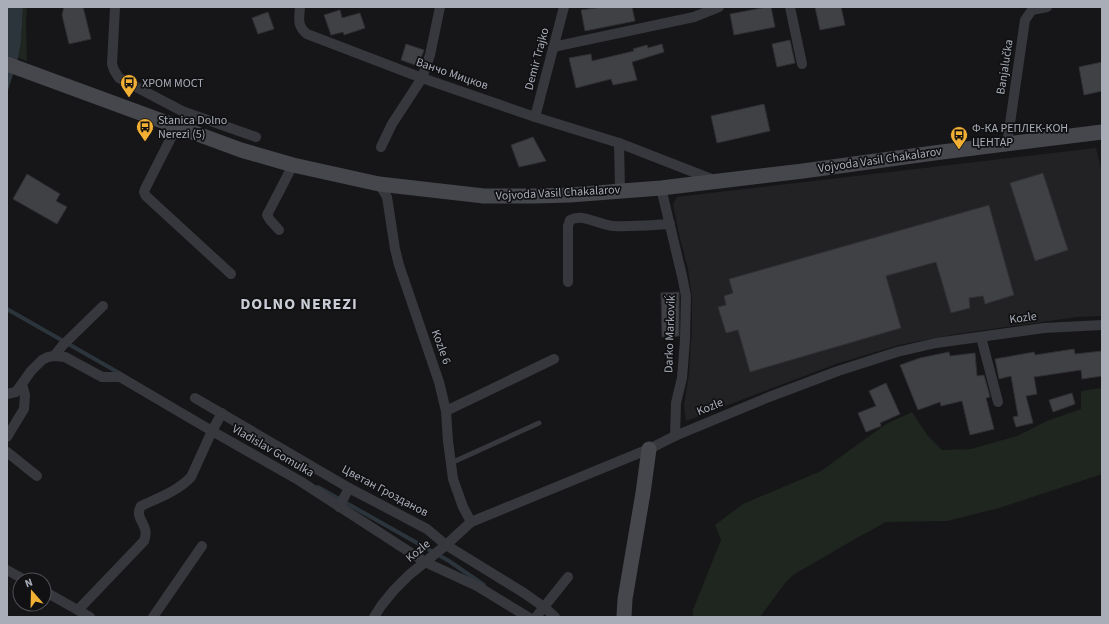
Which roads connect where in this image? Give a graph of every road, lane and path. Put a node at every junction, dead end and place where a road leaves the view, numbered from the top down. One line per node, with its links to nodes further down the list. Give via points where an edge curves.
1 (115, 7): 15 (street, via 112,64 119,78 182,111)
2 (300, 7): 11 (street, Ванчо Мицков, via 300,27 307,34)
3 (440, 7): 11 (street, via 430,55)
4 (564, 7): 8 (street, Demir Trajko)
5 (719, 7): 8 (street, via 694,17)
6 (790, 7): 10 (street)
7 (1047, 7): 17 (street, Banjalučka, via 1032,10 1025,20)
8 (553, 47): 12 (street, Demir Trajko)
9 (7, 64): 13 (street, Vojvoda Vasil Chakalarov)
10 (802, 64)
11 (422, 78): 12 (street, Ванчо Мицков); 18 (street, via 392,124)
12 (535, 117): 16 (street, Ванчо Мицков)
13 (177, 126): 19 (street, Vojvoda Vasil Chakalarov, via 241,150); 26 (street, via 144,192)
14 (1102, 132): 17 (street, Vojvoda Vasil Chakalarov)
15 (256, 137)
16 (620, 143): 20 (street, Ванчо Мицков); 23 (street)
17 (1006, 144): 20 (street, Vojvoda Vasil Chakalarov)
18 (381, 147)
19 (292, 165): 21 (street, Vojvoda Vasil Chakalarov); 25 (street, via 267,215)
20 (716, 181): 22 (street, Vojvoda Vasil Chakalarov)
21 (379, 184): 23 (street, Vojvoda Vasil Chakalarov, via 484,196 570,195); 37 (street, Kozle 6, via 387,197 399,265 436,371)
22 (661, 188): 23 (street, Vojvoda Vasil Chakalarov); 24 (street, Darko Markoviḱ)
23 (620, 190)
24 (670, 224): 27 (street, via 612,226 582,218 570,220); 41 (street, Darko Markoviḱ, via 686,296 685,340 682,378 676,403)
25 (279, 230)
26 (231, 274)
27 (568, 282)
28 (103, 306): 31 (street)
29 (1102, 325): 30 (street, Kozle, via 1044,328)
30 (982, 337): 36 (street); 41 (street, Kozle, via 896,352 838,370)
31 (54, 356): 33 (street, via 42,360); 40 (street, Vladislav Gomulka, via 65,357 102,377 120,377)
32 (554, 359): 37 (street)
33 (22, 384): 34 (street, via 16,392); 42 (street, via 25,395 24,409)
34 (7, 394)
35 (195, 398): 38 (street, Цветан Грозданов)
36 (998, 402)
37 (446, 411): 45 (street, Kozle 6)
38 (222, 413): 40 (street); 47 (street, Цветан Грозданов)
39 (539, 423): 45 (lane)
40 (212, 431): 48 (street, Vladislav Gomulka, via 300,481); 56 (street, via 191,477 179,487 141,506 139,516 146,530 144,541)
41 (675, 436): 43 (street, Kozle)
42 (7, 437)
43 (649, 449): 49 (street, Kozle); 63 (street)
44 (7, 452): 46 (street)
45 (451, 463): 49 (street, Kozle 6, via 457,493)
46 (37, 476)
47 (349, 488): 48 (street); 50 (street, Цветан Грозданов, via 427,529)
48 (339, 507): 52 (street, Vladislav Gomulka)
49 (471, 522): 50 (street, Kozle)
50 (446, 545): 52 (street, Kozle); 55 (street, Цветан Грозданов)
51 (202, 546): 58 (street)
52 (425, 562): 59 (street, Kozle, via 394,590); 60 (street, Vladislav Gomulka, via 477,586)
53 (568, 577): 55 (street)
54 (52, 595): 56 (street)
55 (544, 607): 61 (street); 62 (street, Цветан Грозданов)
56 (78, 610): 57 (street)
57 (90, 617)
58 (153, 617)
59 (374, 617)
60 (528, 617)
61 (536, 617)
62 (555, 617)
63 (624, 617)

